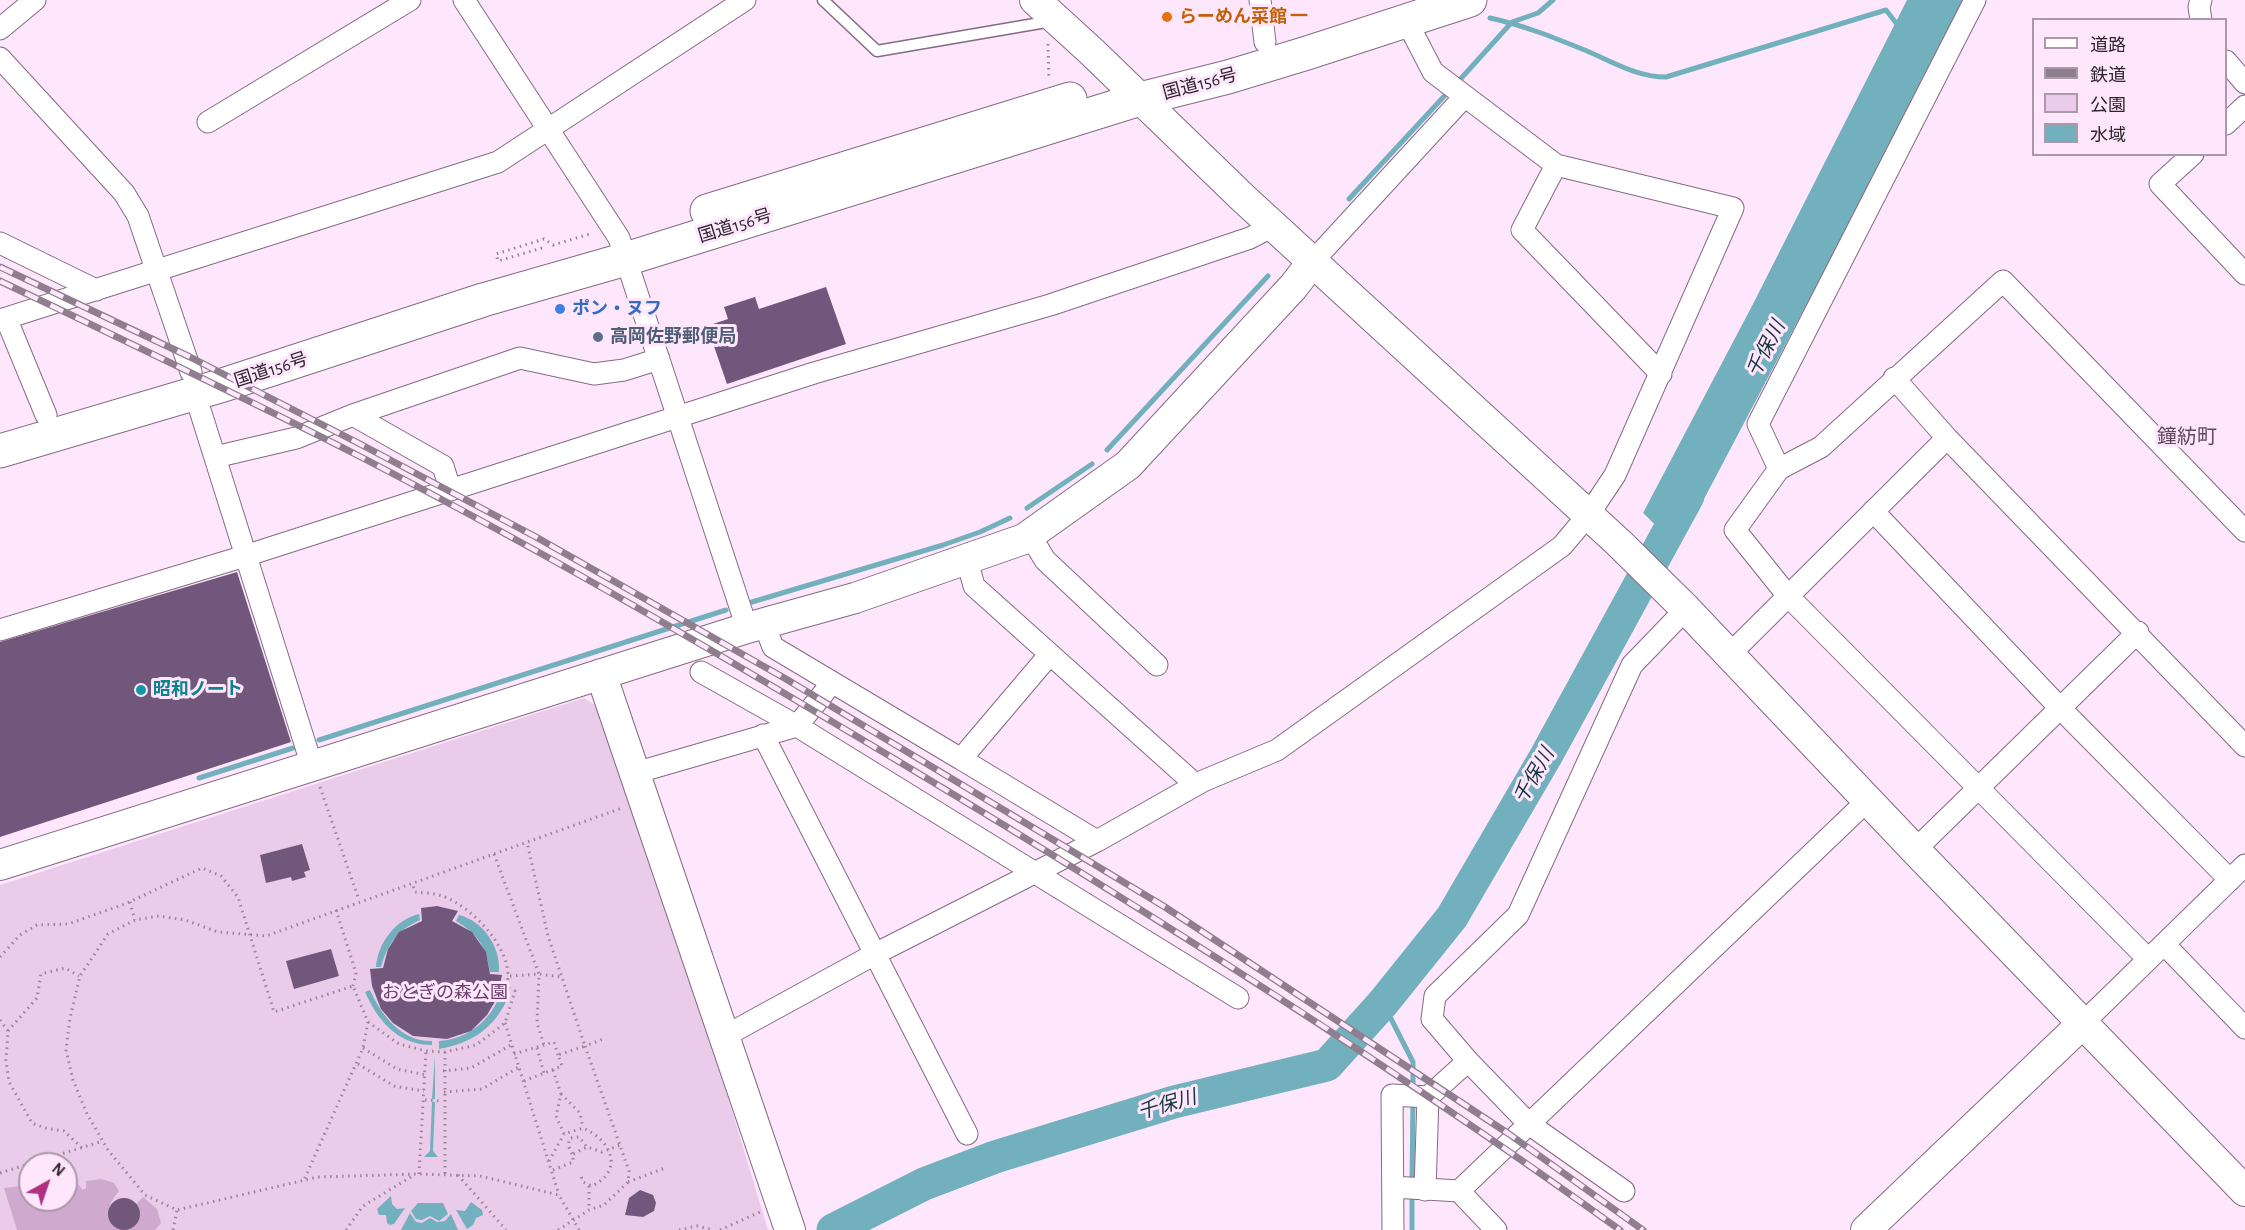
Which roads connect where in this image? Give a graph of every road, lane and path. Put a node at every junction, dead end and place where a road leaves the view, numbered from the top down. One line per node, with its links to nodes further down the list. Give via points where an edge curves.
1 (35, 0): 13 (street)
2 (410, 0): 23 (street)
3 (464, 0): 25 (street)
4 (745, 0): 25 (street)
5 (823, 0): 14 (lane, via 877,51)
6 (1035, 0): 14 (street)
7 (1260, 0): 15 (street)
8 (1470, 0): 11 (highway, 国道156号)
9 (1975, 0): 48 (street, via 1758,424)
10 (2201, 0): 12 (street)
11 (1408, 10): 15 (highway, 国道156号); 20 (highway, 国道156号, via 1228,77); 21 (street, via 1433,72)
12 (2201, 18)
13 (0, 28)
14 (1053, 32): 19 (path); 20 (street)
15 (1265, 42): 20 (highway, 国道156号)
16 (0, 58): 33 (street, via 124,193 138,216)
17 (2227, 62): 18 (street)
18 (2245, 82)
19 (1050, 90)
20 (1132, 91): 28 (street); 29 (highway, 国道156号)
21 (1465, 96): 27 (street); 32 (street)
22 (2245, 106): 24 (street)
23 (208, 122)
24 (2227, 123)
25 (546, 130): 29 (street); 33 (street, via 498,162)
26 (2191, 156): 34 (street, via 2160,184)
27 (1556, 165): 38 (street, via 1522,230); 38 (street, via 1733,208)
28 (1275, 225): 32 (street); 43 (street, via 1250,238 1050,305)
29 (619, 242): 31 (path, via 553,244 543,239 496,254 498,261); 37 (street); 40 (highway, 国道156号); 40 (highway, 国道156号, via 485,307)
30 (0, 243): 35 (street)
31 (542, 248)
32 (1314, 260): 51 (street); 53 (street, via 1128,465)
33 (155, 272): 35 (street); 40 (street)
34 (2245, 274)
35 (96, 290): 36 (street)
36 (3, 319): 41 (street)
37 (659, 359): 42 (street, via 594,374 520,358); 43 (street)
38 (1661, 374): 51 (street, via 1615,475)
39 (1894, 378): 45 (street); 48 (street, via 1821,447); 52 (street, via 2003,281)
40 (193, 383): 41 (highway, 国道156号); 46 (highway, 国道156号); 47 (street)
41 (46, 415): 44 (highway, 国道156号)
42 (353, 415): 47 (street, via 296,438); 49 (street, via 443,466)
43 (677, 416): 49 (street, via 580,441); 58 (street)
44 (0, 429)
45 (1947, 438): 50 (street); 60 (street)
46 (0, 451)
47 (215, 456): 54 (street)
48 (1779, 469): 56 (street, via 1735,530)
49 (450, 489): 54 (street)
50 (1873, 511): 56 (street); 67 (street)
51 (1589, 514): 57 (street); 73 (street, via 1562,546 1277,750)
52 (2245, 531)
53 (1030, 535): 55 (street); 63 (street, via 1045,560)
54 (245, 556): 59 (street); 72 (street)
55 (967, 560): 58 (street); 61 (street, via 974,586)
56 (1788, 596): 62 (street); 75 (street)
57 (1677, 602): 62 (street); 117 (street, via 1632,664 1518,915 1436,996 1432,1019)
58 (755, 626): 65 (street); 66 (street, via 772,647)
59 (0, 630)
60 (2138, 632): 67 (street); 70 (street)
61 (1050, 654): 71 (street); 73 (street)
62 (1729, 655): 76 (street)
63 (1157, 665)
64 (701, 672): 68 (street)
65 (601, 674): 72 (street); 74 (street)
66 (831, 684): 68 (street); 71 (street)
67 (2060, 708): 75 (street); 82 (street)
68 (797, 726): 69 (street); 83 (street)
69 (763, 735): 74 (street); 91 (street)
70 (2245, 746)
71 (961, 759): 77 (street)
72 (312, 766): 81 (street); 85 (path)
73 (1196, 785): 77 (street)
74 (640, 787): 78 (path); 106 (street)
75 (1979, 788): 79 (street); 93 (street)
76 (1868, 800): 79 (street); 131 (street)
77 (1096, 841): 83 (street)
78 (527, 842): 80 (path); 97 (path)
79 (1915, 850): 103 (street)
80 (494, 854): 84 (path); 94 (path)
81 (0, 865)
82 (2241, 870): 90 (street)
83 (1037, 872): 91 (street); 99 (street)
84 (412, 883): 85 (path); 96 (path, via 415,892 443,896 469,912 490,932)
85 (359, 900): 87 (path)
86 (130, 902): 88 (path); 89 (path, via 202,868 221,876 238,897); 92 (path, via 68,924 38,925 20,935)
87 (336, 910): 89 (path, via 266,936); 98 (path, via 356,973)
88 (135, 920): 89 (path, via 159,916 218,932); 95 (path, via 108,934)
89 (249, 934): 98 (path, via 274,1012)
90 (2164, 944): 93 (street); 104 (street)
91 (875, 954): 106 (street); 135 (street)
92 (0, 957)
93 (2148, 959): 103 (street)
94 (539, 974): 96 (path); 97 (path); 109 (path, via 537,1023)
95 (80, 976): 105 (path, via 64,968 41,974 37,998); 138 (path, via 66,1050 72,1080)
96 (510, 976): 102 (path, via 506,987 514,991)
97 (561, 977): 110 (path)
98 (353, 986): 101 (path)
99 (1238, 998)
100 (0, 1020): 105 (path)
101 (368, 1023): 111 (path); 113 (path, via 399,1044)
102 (505, 1023): 108 (path); 114 (path, via 476,1045)
103 (2082, 1024): 159 (street); 175 (street)
104 (2245, 1028)
105 (8, 1031): 141 (path, via 9,1082 32,1123 64,1131)
106 (725, 1036): 163 (street)
107 (606, 1038): 110 (path)
108 (511, 1045): 115 (path); 121 (path, via 471,1068)
109 (544, 1045): 112 (path); 116 (path, via 554,1042)
110 (585, 1046): 116 (path); 139 (path)
111 (363, 1048): 118 (path); 123 (path, via 397,1069)
112 (537, 1048): 115 (path); 122 (path)
113 (427, 1051): 114 (path); 123 (path)
114 (443, 1052): 121 (path)
115 (514, 1054): 119 (path)
116 (558, 1055): 120 (path, via 562,1066)
117 (1468, 1061): 128 (street); 131 (street)
118 (358, 1064): 125 (path, via 394,1086); 152 (path)
119 (519, 1067): 124 (path); 126 (path, via 482,1089)
120 (553, 1070): 122 (path); 127 (path)
121 (443, 1071): 126 (path)
122 (544, 1073): 124 (path)
123 (426, 1075): 125 (path)
124 (524, 1081): 144 (path)
125 (425, 1091): 129 (path)
126 (444, 1092): 130 (path)
127 (561, 1094): 132 (path, via 579,1113); 134 (path, via 556,1116)
128 (1428, 1098): 155 (street, via 1392,1095); 156 (street)
129 (427, 1100): 130 (path); 149 (path)
130 (441, 1101): 150 (path)
131 (1529, 1124): 157 (street); 158 (street)
132 (583, 1128): 133 (path); 142 (path, via 594,1133)
133 (573, 1131): 134 (path); 136 (path); 137 (path)
134 (564, 1134): 144 (path)
135 (967, 1134)
136 (579, 1137): 137 (path); 140 (path)
137 (570, 1138): 143 (path, via 569,1151)
138 (103, 1141): 141 (path); 161 (path, via 146,1195)
139 (620, 1145): 142 (path); 153 (path, via 630,1171)
140 (587, 1147): 142 (path); 143 (path)
141 (82, 1148): 147 (path)
142 (608, 1150): 154 (path, via 611,1170 605,1180)
143 (573, 1154): 146 (path, via 573,1162)
144 (549, 1161): 146 (path)
145 (665, 1168): 153 (path)
146 (552, 1170): 160 (path)
147 (0, 1173)
148 (580, 1173): 154 (path)
149 (418, 1174): 150 (path); 152 (path, via 318,1176); 166 (path, via 363,1206)
150 (445, 1175): 151 (path)
151 (458, 1175): 160 (path, via 480,1176); 167 (path)
152 (304, 1180): 161 (path)
153 (628, 1182): 162 (path, via 603,1205)
154 (589, 1186): 162 (path)
155 (1393, 1186): 156 (street); 173 (street)
156 (1425, 1190): 157 (street)
157 (1460, 1191): 174 (street)
158 (1624, 1191)
159 (2245, 1191)
160 (559, 1195): 164 (path)
161 (177, 1210): 165 (path)
162 (589, 1210): 164 (path)
163 (786, 1217): 172 (path)
164 (575, 1220): 168 (path); 169 (path)
165 (173, 1230)
166 (346, 1230)
167 (506, 1230)
168 (558, 1230)
169 (579, 1230)
170 (679, 1230): 171 (path, via 697,1226)
171 (713, 1230)
172 (720, 1230)
173 (1393, 1230)
174 (1496, 1230)
175 (1866, 1230)

